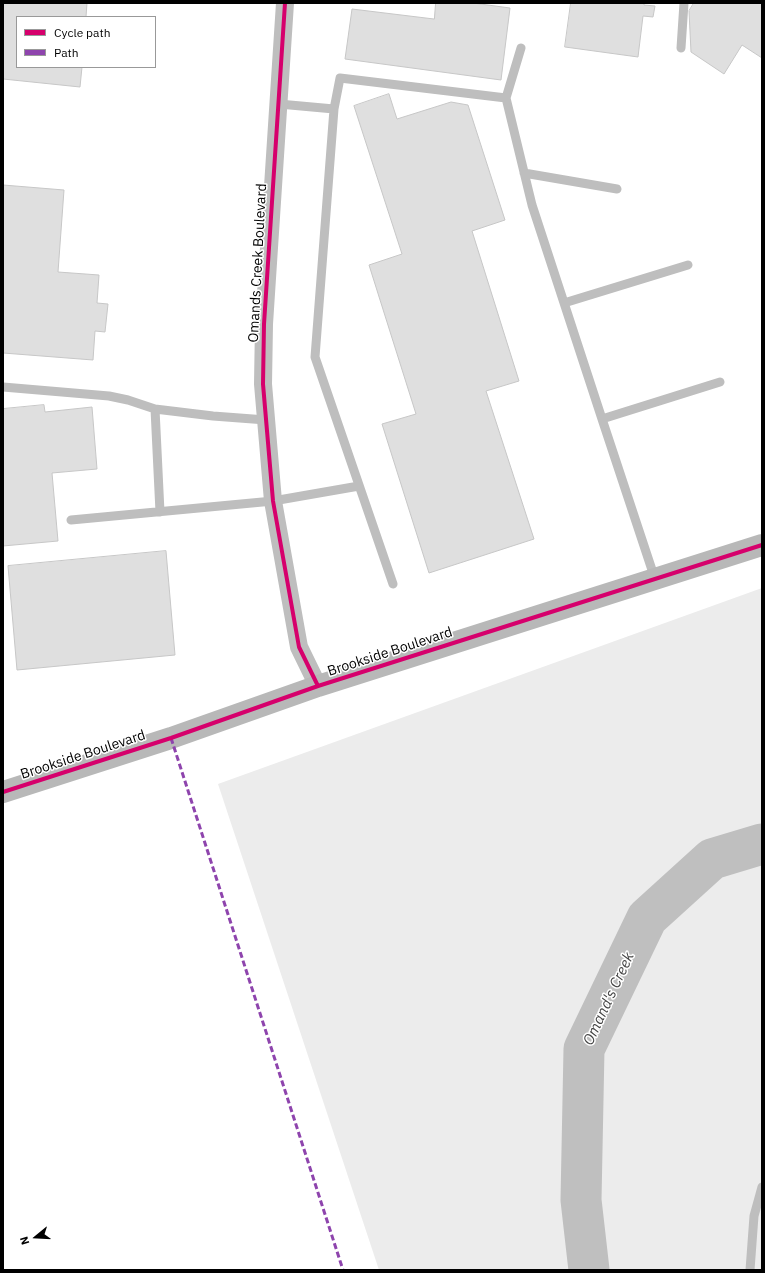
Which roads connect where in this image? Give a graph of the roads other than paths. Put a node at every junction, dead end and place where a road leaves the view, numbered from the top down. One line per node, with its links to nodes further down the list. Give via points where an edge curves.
1 (285, 3): 6 (street, Omands Creek Boulevard)
2 (684, 3): 4 (lane)
3 (521, 48): 5 (lane)
4 (681, 48)
5 (506, 98): 7 (lane, via 340,78); 8 (lane)
6 (278, 104): 7 (lane); 16 (street, Omands Creek Boulevard, via 264,324 263,384)
7 (334, 109): 17 (lane, via 315,357)
8 (524, 172): 9 (lane); 11 (lane)
9 (617, 189)
10 (688, 265): 11 (lane)
11 (564, 303): 15 (lane)
12 (720, 382): 15 (lane)
13 (3, 387): 14 (lane, via 119,398)
14 (155, 410): 16 (lane); 19 (lane)
15 (602, 418): 22 (lane)
16 (266, 420): 18 (street, Omands Creek Boulevard)
17 (359, 486): 18 (lane); 23 (lane)
18 (273, 500): 19 (lane); 24 (street, Omands Creek Boulevard, via 299,647)
19 (160, 512): 20 (lane)
20 (71, 520)
21 (762, 545): 22 (street, Brookside Boulevard)
22 (655, 579): 24 (street, Brookside Boulevard)
23 (393, 584)
24 (318, 686): 25 (street, Brookside Boulevard, via 170,738)
25 (3, 792)
26 (762, 1187): 27 (lane, via 754,1216)
27 (750, 1270)

